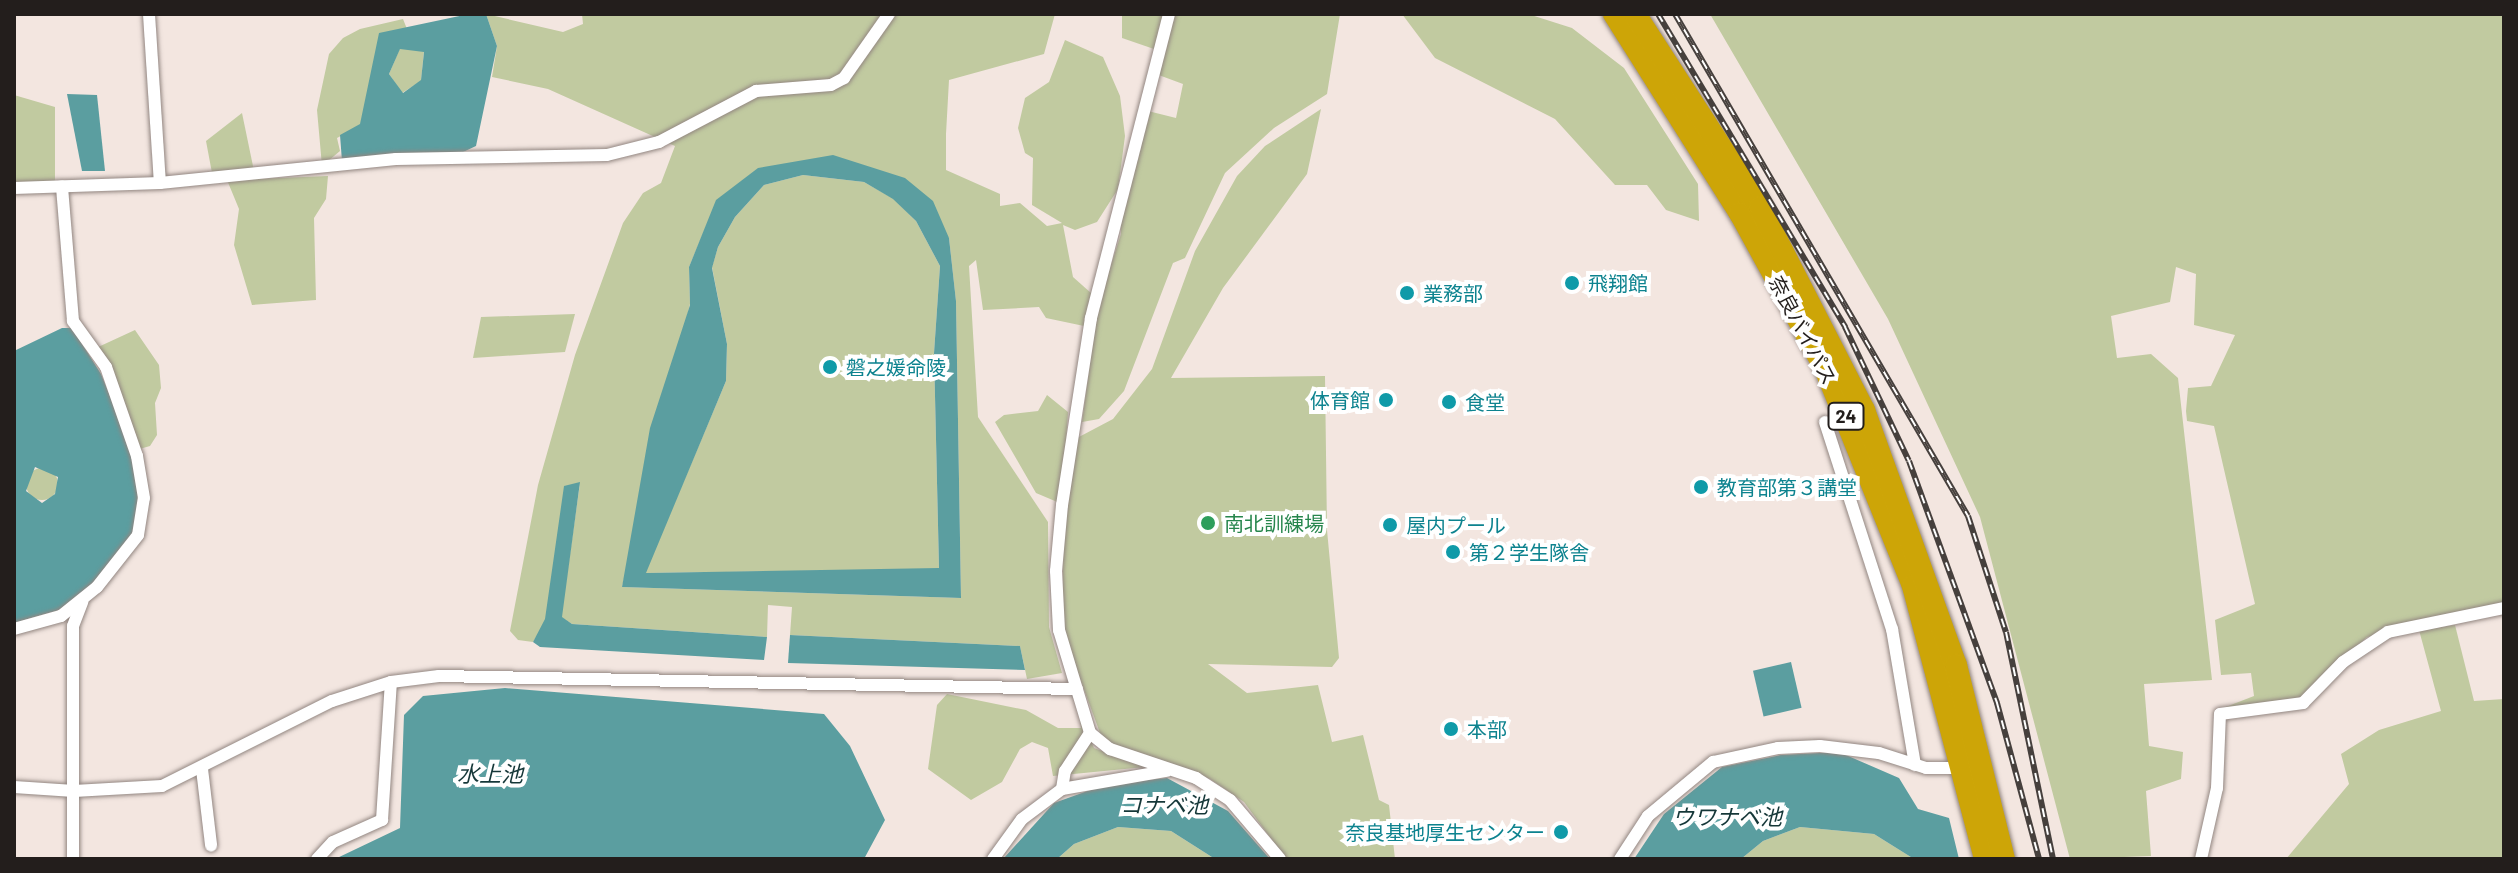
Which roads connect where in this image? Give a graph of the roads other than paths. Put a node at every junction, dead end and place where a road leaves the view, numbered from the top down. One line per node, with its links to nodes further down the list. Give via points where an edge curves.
1 (149, 14): 6 (street)
2 (889, 14): 6 (street, via 844,78 831,85 756,91 659,142 607,155 396,159)
3 (1169, 14): 18 (street, via 1091,318 1062,505 1056,571 1059,630)
4 (1614, 14): 10 (highway, 奈良バイパス / 24, via 1747,225 1825,368)
5 (1635, 14): 21 (highway, 奈良バイパス / 24, via 1760,207 1864,410 1929,581)
6 (160, 183): 7 (street)
7 (62, 186): 8 (street); 12 (street, via 73,321 106,367 137,456 144,498 138,535)
8 (14, 188)
9 (1825, 422): 11 (street)
10 (1868, 471): 11 (street); 21 (highway, 奈良バイパス / 24)
11 (1847, 481): 20 (street, via 1892,629)
12 (82, 602): 14 (street); 15 (street)
13 (2504, 608): 35 (street, via 2388,632 2343,662 2303,703 2220,714 2217,788)
14 (61, 616): 15 (street); 16 (street)
15 (73, 626): 26 (street)
16 (14, 629)
17 (391, 682): 18 (street, via 491,675); 22 (street, via 332,701); 29 (street, via 382,820 333,842)
18 (1077, 689): 19 (street)
19 (1090, 733): 23 (street, via 1110,749); 25 (street, via 1065,771)
20 (1915, 765): 21 (street); 32 (street, via 1879,753 1820,746 1778,748 1713,762 1648,816)
21 (1973, 767): 33 (highway, 奈良バイパス / 24); 34 (highway, 奈良バイパス / 24)
22 (202, 769): 26 (street, via 162,786); 27 (street)
23 (1166, 771): 25 (street); 31 (street, via 1196,778 1230,800)
24 (14, 787): 26 (street)
25 (1062, 789): 30 (street, via 1022,819)
26 (74, 791): 28 (street)
27 (211, 845)
28 (73, 859)
29 (317, 859)
30 (993, 859)
31 (1280, 859)
32 (1620, 859)
33 (1985, 859)
34 (2004, 859)
35 (2201, 859)

